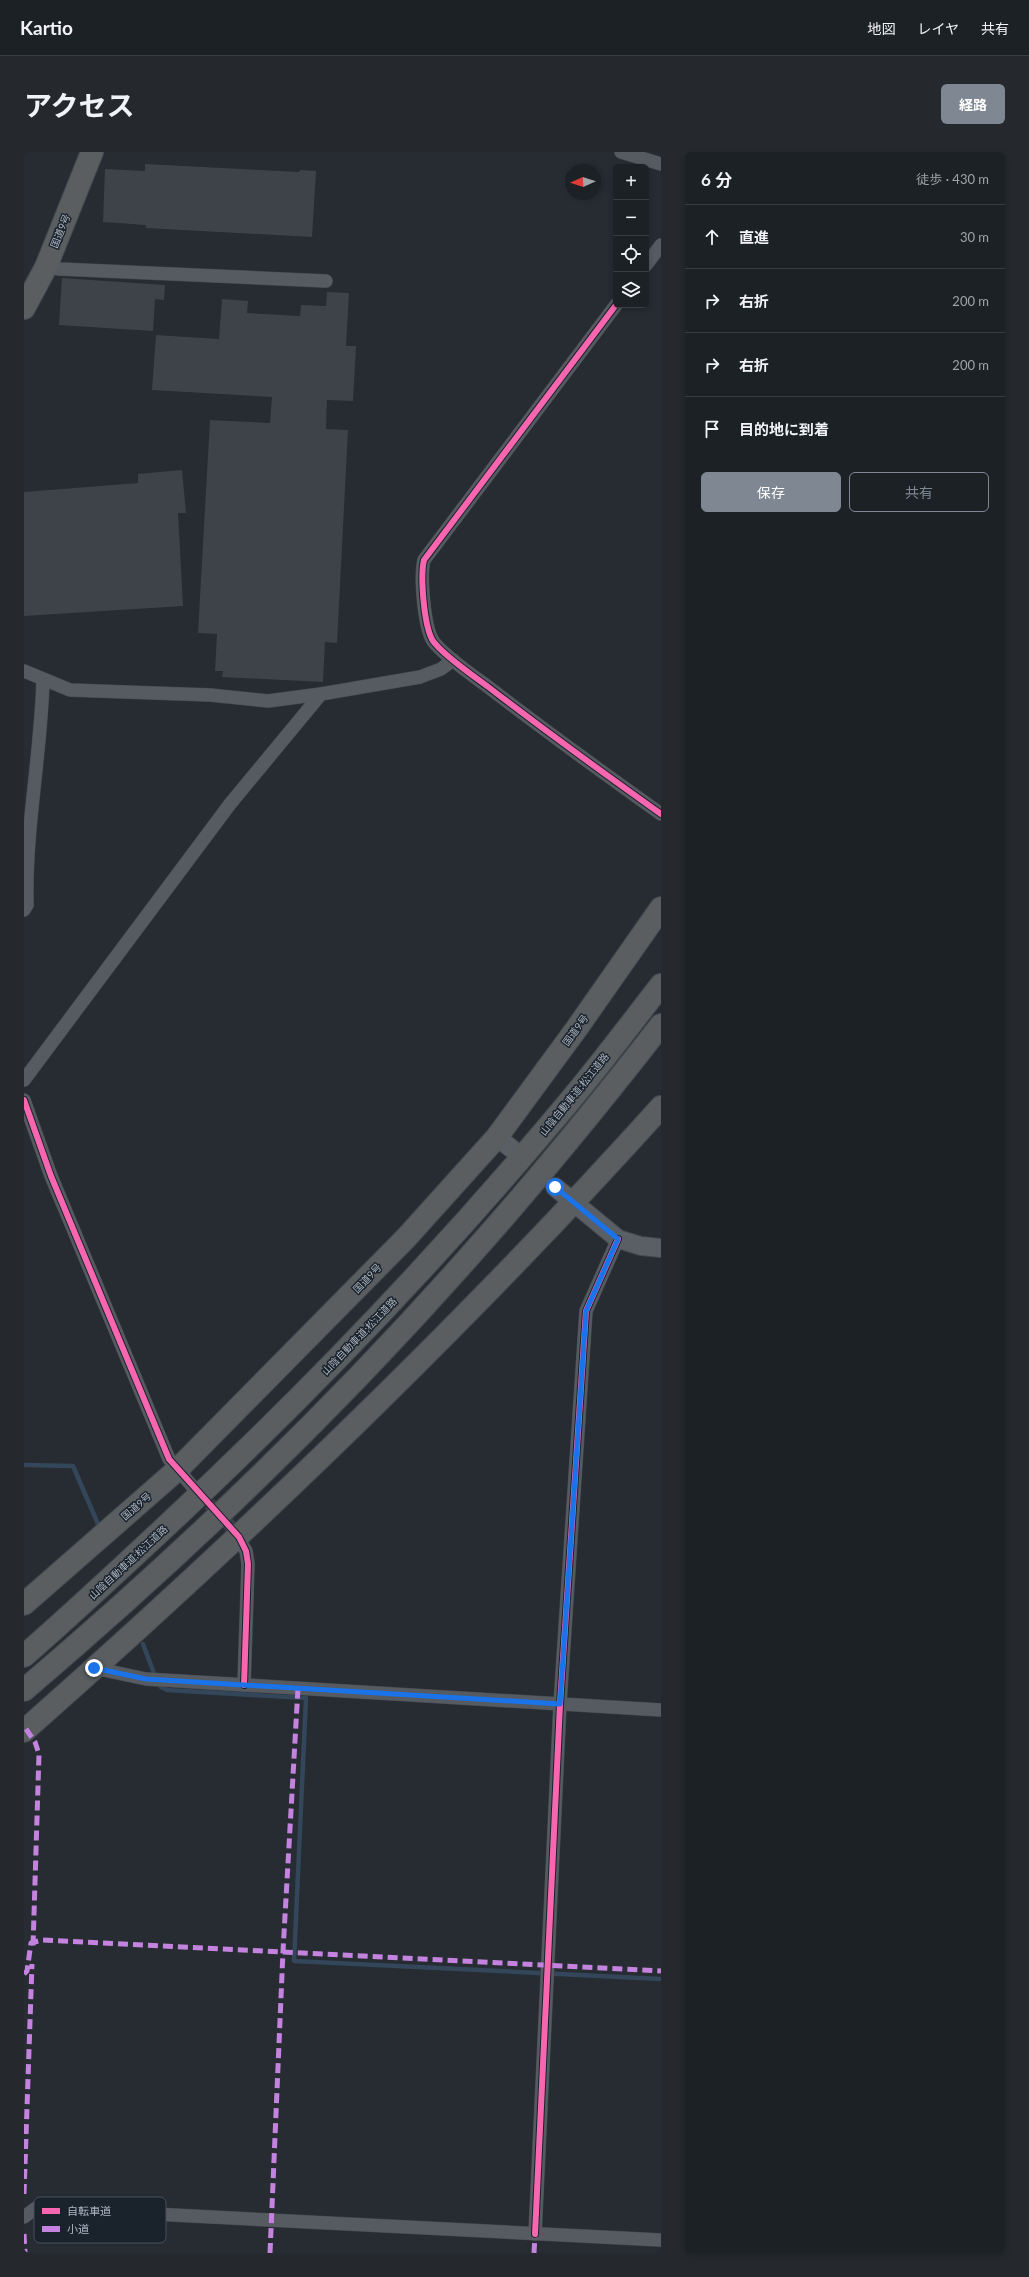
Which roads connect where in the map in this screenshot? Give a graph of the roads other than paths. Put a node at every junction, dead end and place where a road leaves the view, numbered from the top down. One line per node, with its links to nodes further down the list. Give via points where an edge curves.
1 (92, 152): 6 (highway, 国道9号)
2 (621, 152): 3 (street)
3 (661, 164)
4 (661, 245): 5 (street)
5 (649, 261)
6 (46, 267): 7 (street, via 60,270); 8 (highway, 国道9号)
7 (326, 281)
8 (24, 308)
9 (614, 308): 10 (street, via 424,560 422,570 428,625 433,641)
10 (454, 660): 13 (street, via 441,669 420,677); 14 (street, via 536,725)
11 (24, 671): 12 (street)
12 (43, 680): 13 (street, via 70,690 210,695 268,701); 16 (street, via 42,721 26,864 27,905)
13 (321, 694): 19 (street, via 230,804)
14 (661, 814)
15 (661, 908): 26 (highway, 国道9号, via 577,1028 504,1143 406,1238)
16 (24, 910)
17 (661, 985): 30 (highway, 山陰自動車道;松江道路, via 564,1108 456,1234 337,1360 214,1482)
18 (661, 1025): 33 (highway, via 586,1121 480,1244 357,1378 234,1502 88,1636)
19 (24, 1080)
20 (24, 1100): 26 (street, via 51,1176 166,1452)
21 (661, 1107): 23 (highway)
22 (555, 1187): 23 (street)
23 (574, 1204): 24 (street); 28 (highway, via 434,1346)
24 (618, 1239): 25 (street, via 641,1246); 34 (street, via 586,1311)
25 (661, 1248)
26 (178, 1470): 27 (street); 29 (highway, 国道9号)
27 (192, 1486)
28 (236, 1533): 31 (highway); 32 (street, via 246,1551 248,1564)
29 (24, 1604)
30 (24, 1656)
31 (94, 1668): 32 (street, via 146,1679); 36 (highway)
32 (244, 1685): 34 (street)
33 (24, 1690)
34 (560, 1704): 35 (street); 40 (street)
35 (661, 1710)
36 (24, 1731)
37 (34, 2210): 39 (street)
38 (166, 2215): 40 (street)
39 (24, 2217)
40 (536, 2234): 41 (street)
41 (661, 2240)

